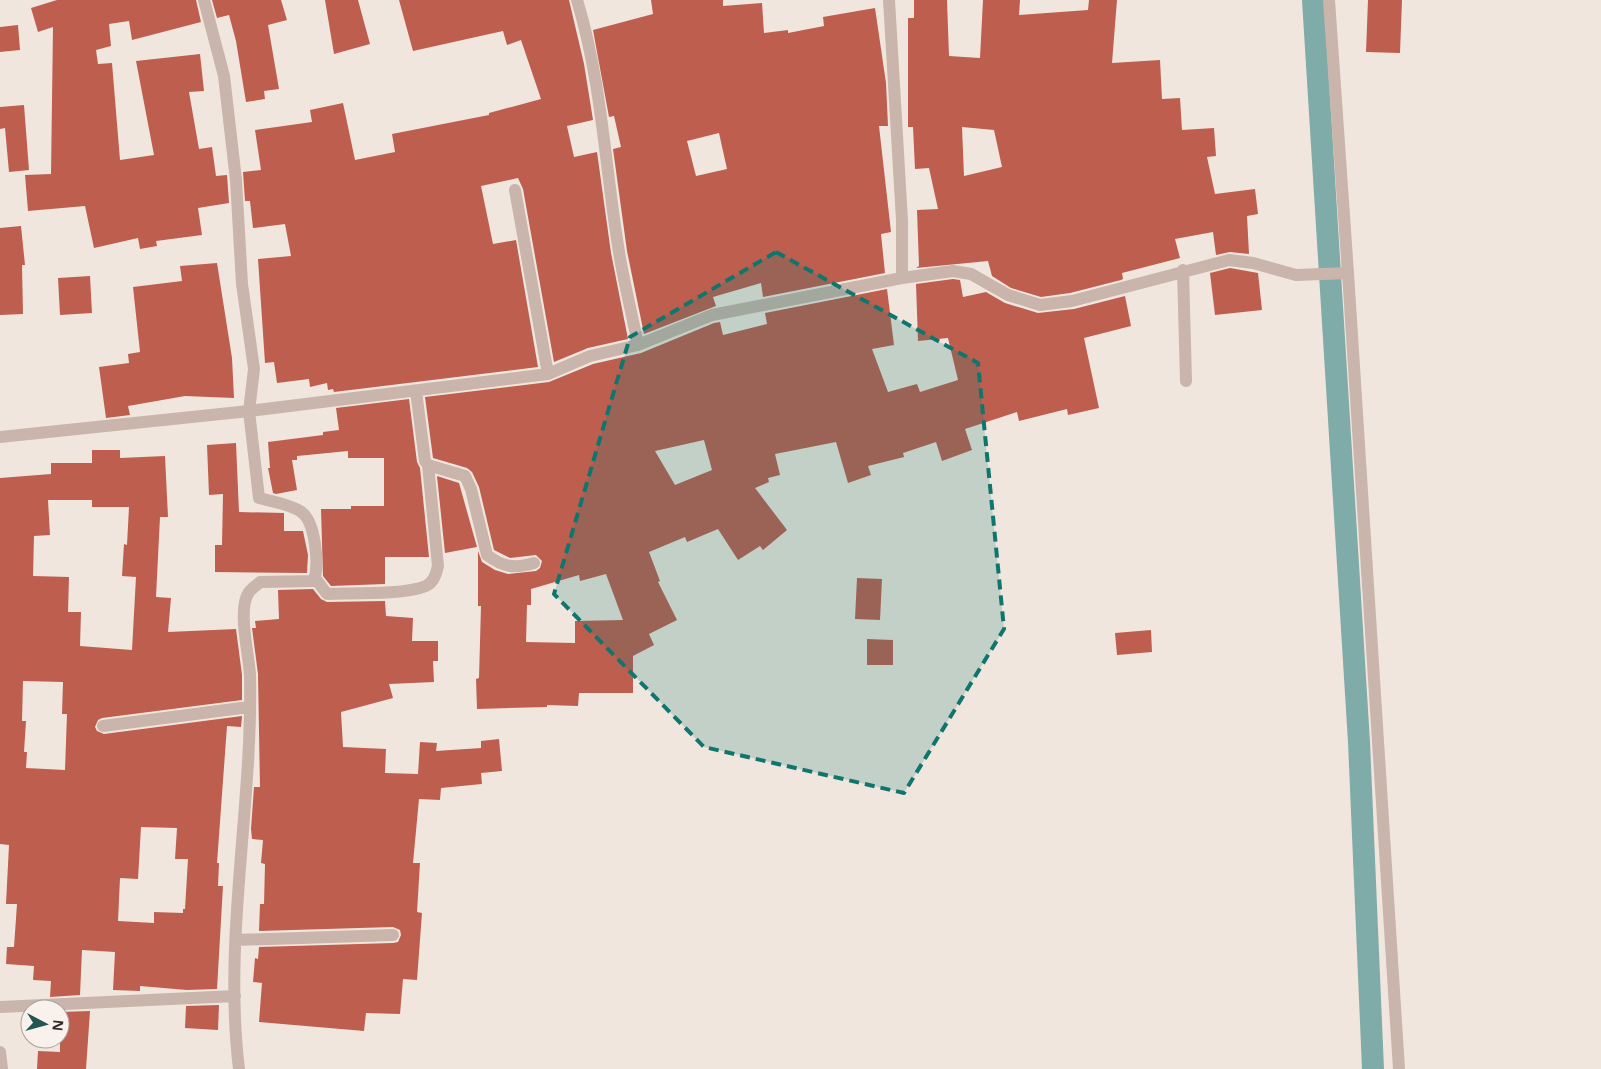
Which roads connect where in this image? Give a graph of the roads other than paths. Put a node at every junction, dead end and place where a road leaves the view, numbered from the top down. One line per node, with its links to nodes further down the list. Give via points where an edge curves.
1 (204, 0): 13 (street, via 224,76 236,180 242,284 254,369)
2 (577, 0): 9 (street, via 586,30 619,252)
3 (889, 0): 8 (street, via 902,220)
4 (1328, 0): 7 (street)
5 (515, 190): 10 (street)
6 (1183, 270): 7 (street, via 1234,260 1304,275); 8 (street, via 1072,301 1040,305 1008,294 971,274 953,271); 11 (street)
7 (1344, 273): 27 (street)
8 (902, 278): 9 (street, via 712,315)
9 (638, 345): 10 (street, via 590,356)
10 (548, 374): 12 (street)
11 (1186, 381)
12 (416, 391): 13 (street); 15 (street)
13 (249, 411): 14 (street); 17 (street, via 259,498 301,511 308,521 316,549)
14 (0, 437)
15 (428, 465): 16 (street, via 465,476 487,555 500,565 522,567); 17 (street, via 438,566 435,577 427,585 406,590 327,594)
16 (534, 563)
17 (315, 578): 18 (street, via 312,582 260,582 249,592 244,611 250,674)
18 (249, 707): 19 (street); 21 (street)
19 (103, 726)
20 (393, 935): 21 (street)
21 (236, 940): 22 (street)
22 (235, 996): 23 (street); 26 (street, via 234,1030)
23 (0, 1007)
24 (0, 1052): 25 (street)
25 (2, 1069)
26 (239, 1069)
27 (1399, 1069)

